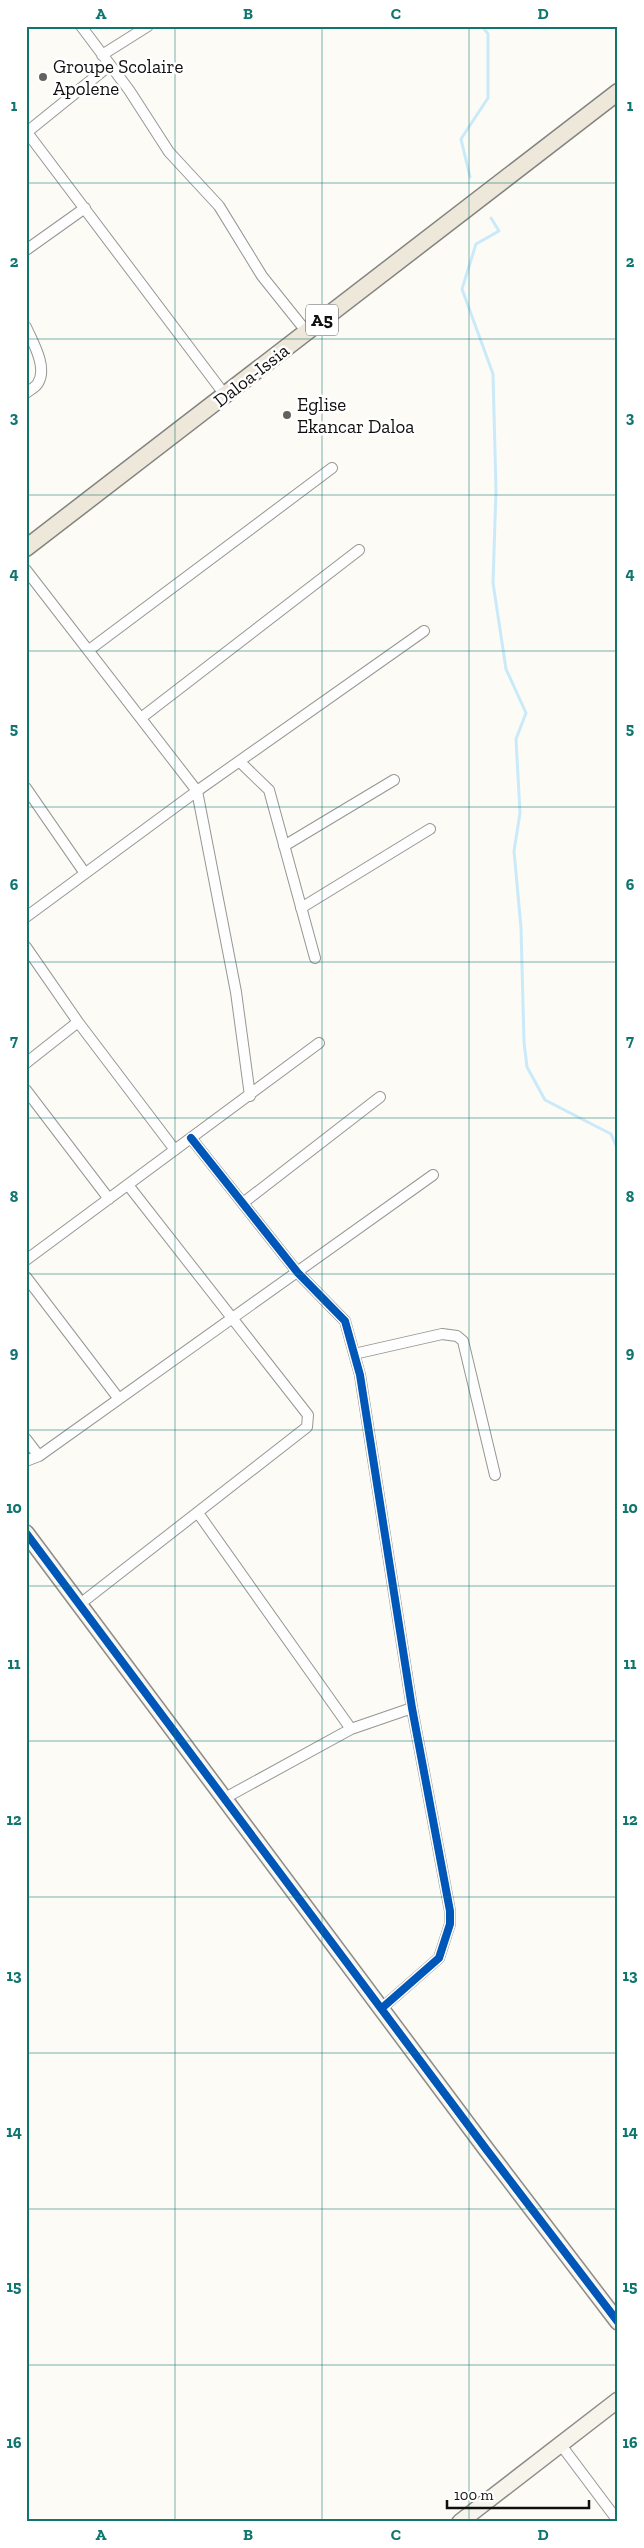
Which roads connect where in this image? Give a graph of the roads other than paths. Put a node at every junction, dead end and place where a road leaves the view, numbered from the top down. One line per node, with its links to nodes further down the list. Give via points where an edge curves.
1 (81, 26): 3 (street)
2 (148, 26): 3 (street)
3 (102, 55): 4 (street)
4 (110, 65): 6 (street); 10 (street, via 169,152 219,206 262,276)
5 (618, 92): 10 (main road, Daloa-Issia / A5)
6 (27, 132): 7 (street)
7 (85, 208): 8 (street); 12 (street)
8 (26, 250)
9 (26, 327): 11 (street, via 39,357 41,371 38,383)
10 (306, 331): 12 (main road, Daloa-Issia / A5)
11 (26, 393)
12 (225, 396): 14 (main road, Daloa-Issia / A5)
13 (332, 468): 18 (street)
14 (26, 548)
15 (359, 550): 19 (street)
16 (26, 570): 18 (street)
17 (424, 630): 20 (street)
18 (88, 650): 19 (street)
19 (141, 718): 23 (street)
20 (240, 762): 23 (street); 25 (street, via 269,790)
21 (394, 780): 25 (street)
22 (26, 788): 26 (street)
23 (197, 791): 26 (street); 35 (street, via 236,992)
24 (430, 829): 27 (street)
25 (284, 846): 27 (street)
26 (84, 872): 28 (street)
27 (301, 908): 30 (street)
28 (26, 917)
29 (26, 947): 31 (street)
30 (315, 958)
31 (78, 1022): 33 (street); 38 (street)
32 (319, 1043): 35 (street)
33 (26, 1063)
34 (26, 1090): 41 (street)
35 (250, 1096): 37 (street)
36 (380, 1096): 42 (street)
37 (191, 1138): 38 (street); 42 (street)
38 (175, 1150): 40 (street)
39 (433, 1175): 44 (street)
40 (128, 1185): 41 (street); 46 (street)
41 (109, 1199): 43 (street)
42 (243, 1203): 44 (street)
43 (26, 1260)
44 (298, 1273): 46 (street); 47 (street, via 344,1321)
45 (26, 1277): 48 (street)
46 (232, 1320): 48 (street); 53 (street, via 308,1416 307,1427)
47 (354, 1354): 52 (street, via 442,1334 463,1340); 56 (street, via 360,1375)
48 (119, 1399): 50 (street)
49 (26, 1439): 50 (street)
50 (39, 1456): 51 (street)
51 (26, 1461)
52 (495, 1475)
53 (198, 1513): 55 (street); 57 (street)
54 (26, 1533): 55 (street)
55 (80, 1604): 58 (street)
56 (412, 1708): 57 (street); 59 (street, via 450,1924 439,1958)
57 (351, 1729): 58 (street)
58 (225, 1798): 59 (street)
59 (382, 2008): 60 (street)
60 (618, 2322)
61 (618, 2400): 62 (street)
62 (561, 2445): 63 (street); 64 (street)
63 (460, 2522)
64 (618, 2522)

